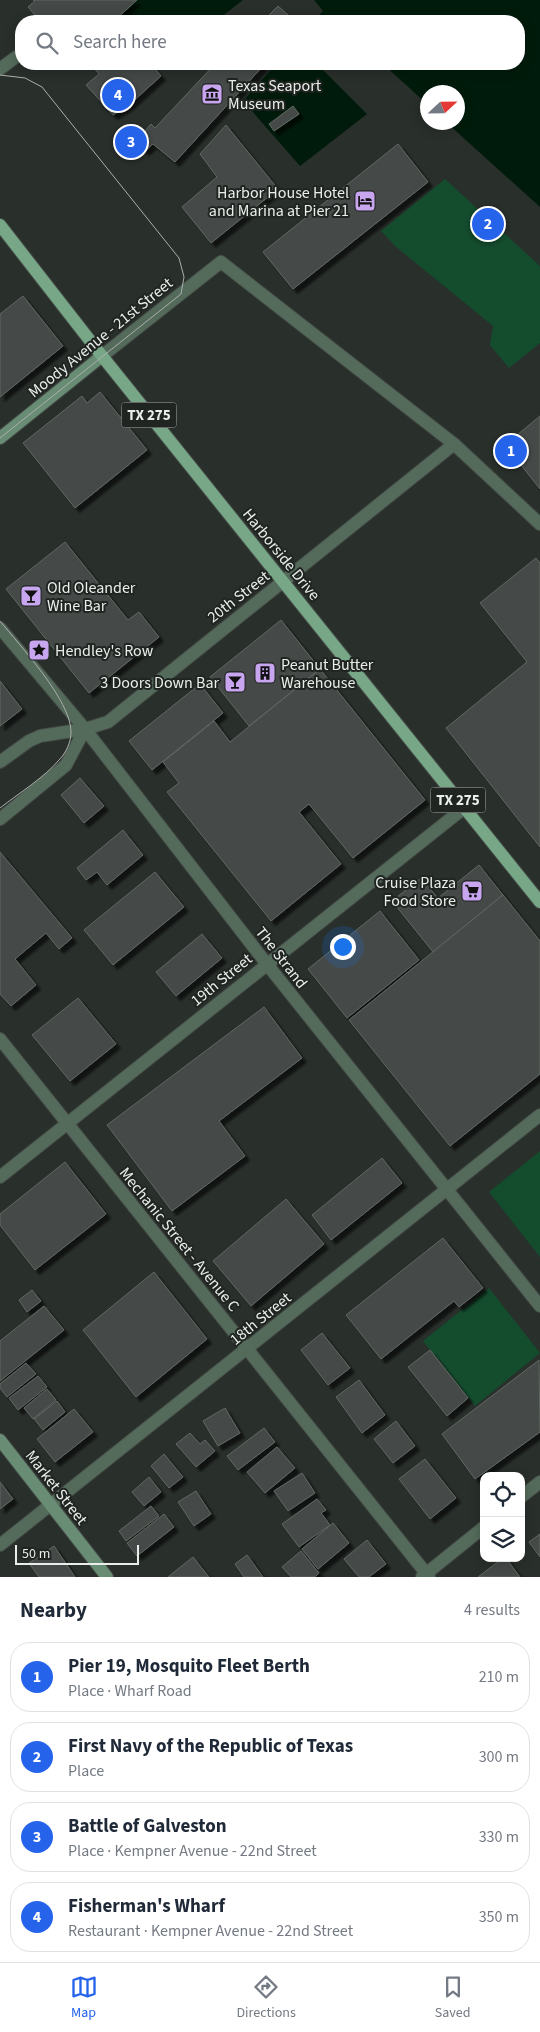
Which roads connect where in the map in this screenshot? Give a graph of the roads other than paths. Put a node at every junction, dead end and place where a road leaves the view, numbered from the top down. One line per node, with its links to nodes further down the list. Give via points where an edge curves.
1 (15, 58): 2 (street)
2 (0, 69)
3 (0, 225): 4 (main road, Harborside Drive / TX 275)
4 (102, 356): 5 (main road, Moody Avenue - 21st Street); 6 (street, Moody Avenue - 21st Street, via 221,262); 8 (main road, Harborside Drive / TX 275)
5 (0, 438)
6 (454, 444): 7 (street); 8 (street, 20th Street)
7 (540, 524)
8 (283, 581): 10 (street, 20th Street, via 108,722); 12 (main road, Harborside Drive / TX 275)
9 (0, 628): 10 (street, The Strand)
10 (85, 729): 11 (street, 20th Street, via 40,736); 13 (street, via 66,765); 15 (street, The Strand)
11 (0, 762)
12 (464, 808): 14 (main road, Harborside Drive / TX 275); 15 (street, 19th Street)
13 (0, 819)
14 (540, 902)
15 (266, 963): 18 (street, 19th Street); 20 (street, The Strand)
16 (0, 1039): 18 (street, Mechanic Street - Avenue C)
17 (540, 1115): 20 (street, 18th Street)
18 (67, 1124): 19 (street, 19th Street); 22 (street, Mechanic Street - Avenue C)
19 (0, 1177)
20 (446, 1190): 21 (street, The Strand); 22 (street, 18th Street)
21 (540, 1306)
22 (247, 1349): 26 (street, 18th Street); 29 (street, Mechanic Street - Avenue C)
23 (0, 1440): 26 (main road, Market Street)
24 (540, 1482): 25 (street)
25 (525, 1494)
26 (51, 1504): 28 (street, 18th Street); 30 (main road, Market Street)
27 (480, 1530): 29 (street)
28 (0, 1546)
29 (426, 1576)
30 (107, 1577)

